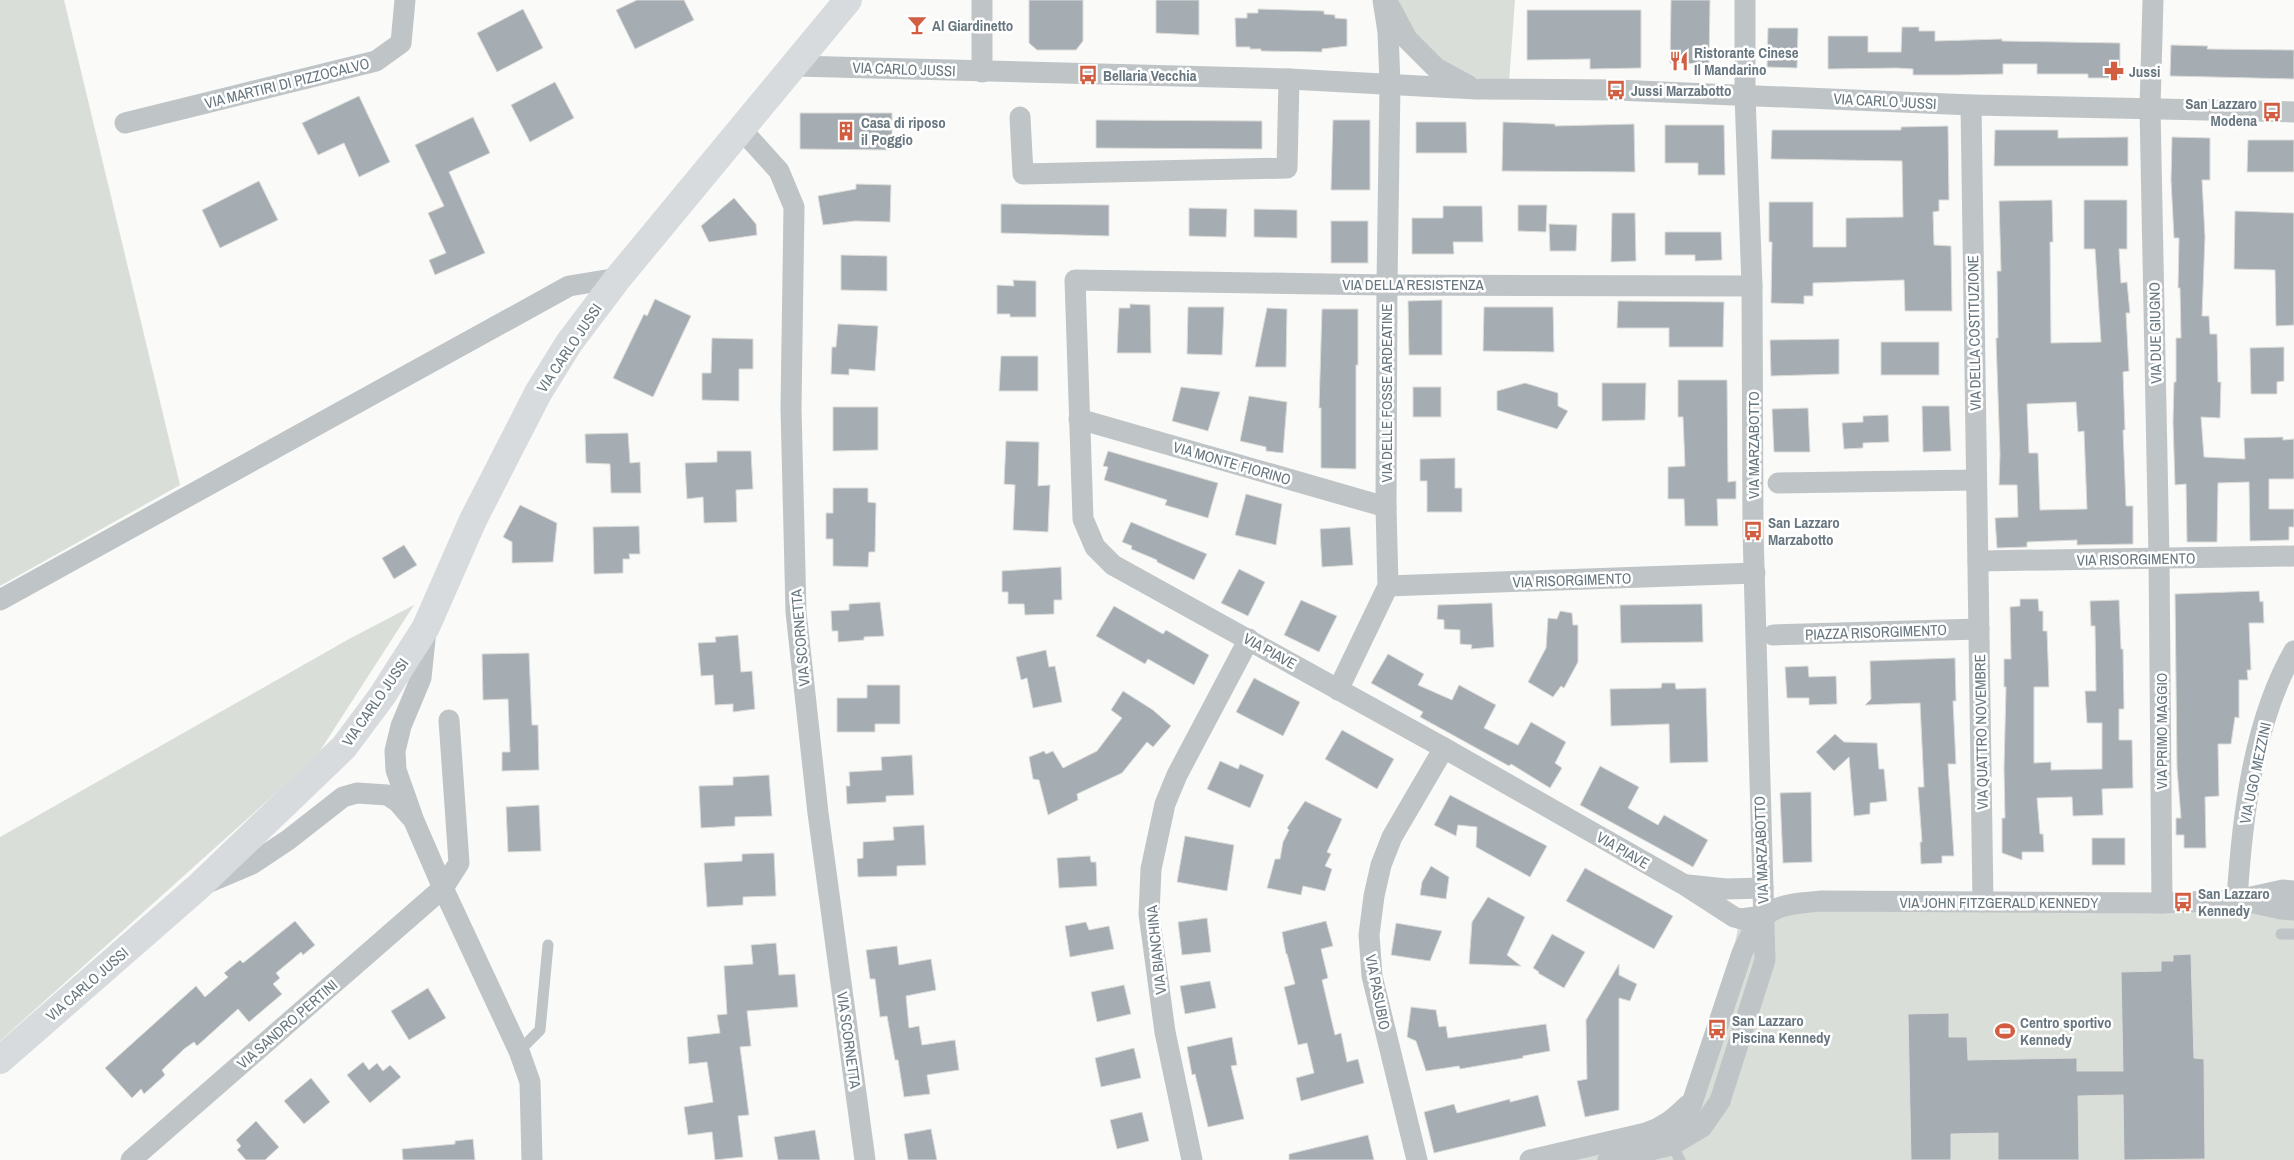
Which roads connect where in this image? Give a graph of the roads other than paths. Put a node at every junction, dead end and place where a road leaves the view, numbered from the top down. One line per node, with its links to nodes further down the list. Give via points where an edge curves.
1 (406, 0): 18 (street, VIA MARTIRI DI PIZZOCALVO, via 401,43 376,61)
2 (848, 0): 8 (street)
3 (982, 0): 9 (street)
4 (1383, 0): 11 (street)
5 (1387, 0): 12 (street, VIA CARLO JUSSI, via 1407,39 1436,68)
6 (1745, 0): 13 (street, VIA MARZABOTTO)
7 (2153, 0): 15 (street, VIA DUE GIUGNO)
8 (795, 66): 9 (street, VIA CARLO JUSSI); 19 (street, VIA CARLO JUSSI)
9 (982, 72): 10 (street, VIA CARLO JUSSI)
10 (1289, 79): 11 (street, VIA CARLO JUSSI); 17 (street, via 1287,168 1023,174)
11 (1390, 84): 12 (street, VIA CARLO JUSSI); 22 (street, VIA DELLE FOSSE ARDEATINE)
12 (1476, 89): 13 (street, VIA CARLO JUSSI)
13 (1745, 94): 14 (street, VIA CARLO JUSSI); 23 (street, VIA MARZABOTTO)
14 (1971, 105): 15 (street, VIA CARLO JUSSI); 25 (street, VIA DELLA COSTITUZIONE)
15 (2150, 108): 16 (street, VIA CARLO JUSSI); 29 (street, VIA DUE GIUGNO)
16 (2294, 112)
17 (1020, 117)
18 (125, 122)
19 (741, 129): 20 (street, VIA CARLO JUSSI); 62 (street, VIA SCORNETTA, via 779,171 794,208 791,408 796,612 818,813)
20 (618, 278): 33 (street, VIA CARLO JUSSI, via 569,286); 34 (street, VIA CARLO JUSSI, via 569,343 538,393 473,520)
21 (1075, 280): 22 (street, VIA DELLA RESISTENZA); 24 (street, VIA PIAVE)
22 (1387, 284): 23 (street, VIA DELLA RESISTENZA); 27 (street, VIA DELLE FOSSE ARDEATINE)
23 (1752, 286): 31 (street, VIA MARZABOTTO)
24 (1078, 419): 27 (street, VIA MONTE FIORINO); 37 (street, VIA PIAVE, via 1083,519 1095,548 1113,565)
25 (1976, 480): 26 (street); 30 (street, VIA DELLA COSTITUZIONE)
26 (1778, 483)
27 (1386, 507): 32 (street, VIA DELLE FOSSE ARDEATINE)
28 (2294, 556): 29 (street, VIA RISORGIMENTO)
29 (2159, 558): 30 (street, VIA RISORGIMENTO); 50 (street, VIA PRIMO MAGGIO)
30 (1978, 561): 35 (street, VIA QUATTRO NOVEMBRE)
31 (1755, 573): 32 (street, VIA RISORGIMENTO); 46 (street, VIA MARZABOTTO)
32 (1388, 586): 39 (street, VIA DELLE FOSSE ARDEATINE)
33 (0, 600)
34 (426, 627): 42 (street, via 421,678 401,726 395,752 396,770); 44 (street, VIA CARLO JUSSI, via 382,696 344,747)
35 (1979, 629): 36 (street, PIAZZA RISORGIMENTO); 49 (street, VIA QUATTRO NOVEMBRE)
36 (1773, 635)
37 (1249, 639): 39 (street, VIA PIAVE); 63 (street, VIA BIANCHINA, via 1177,775 1163,813 1151,869 1149,914 1166,1032)
38 (2294, 652): 48 (street, VIA UGO MEZZINI, via 2281,674 2248,788)
39 (1338, 690): 41 (street, VIA PIAVE)
40 (449, 720): 45 (street, VIA SANDRO PERTINI, via 459,863)
41 (1444, 748): 43 (street, VIA PIAVE); 64 (street, VIA PASUBIO, via 1392,837 1379,873 1369,935 1372,976)
42 (414, 821): 44 (street, via 398,802 387,795 358,793 343,797 252,864); 45 (street)
43 (1683, 884): 46 (street, VIA PIAVE, via 1726,889); 52 (street, VIA PIAVE, via 1734,917)
44 (198, 887): 57 (street, VIA CARLO JUSSI)
45 (443, 888): 56 (street); 60 (street, VIA SANDRO PERTINI)
46 (1763, 888): 52 (street, VIA MARZABOTTO)
47 (2294, 891): 48 (street, VIA JOHN FITZGERALD KENNEDY, via 2283,890)
48 (2237, 900): 50 (street, VIA JOHN FITZGERALD KENNEDY); 51 (street, VIA JOHN FITZGERALD KENNEDY)
49 (1983, 902): 50 (street, VIA JOHN FITZGERALD KENNEDY); 52 (street, VIA JOHN FITZGERALD KENNEDY, via 1822,901 1781,906)
50 (2162, 903)
51 (2294, 910)
52 (1763, 916): 58 (street, via 1742,953); 59 (street, via 1765,960 1720,1101 1702,1127)
53 (2281, 934): 54 (lane)
54 (2294, 934)
55 (548, 945): 56 (lane, via 540,1030)
56 (519, 1051): 61 (street, via 530,1082)
57 (0, 1060)
58 (1694, 1097): 59 (street); 65 (street, via 1662,1128)
59 (1676, 1152): 66 (street)
60 (131, 1160)
61 (532, 1160)
62 (865, 1160)
63 (1192, 1160)
64 (1417, 1160)
65 (1530, 1160)
66 (1608, 1160)

